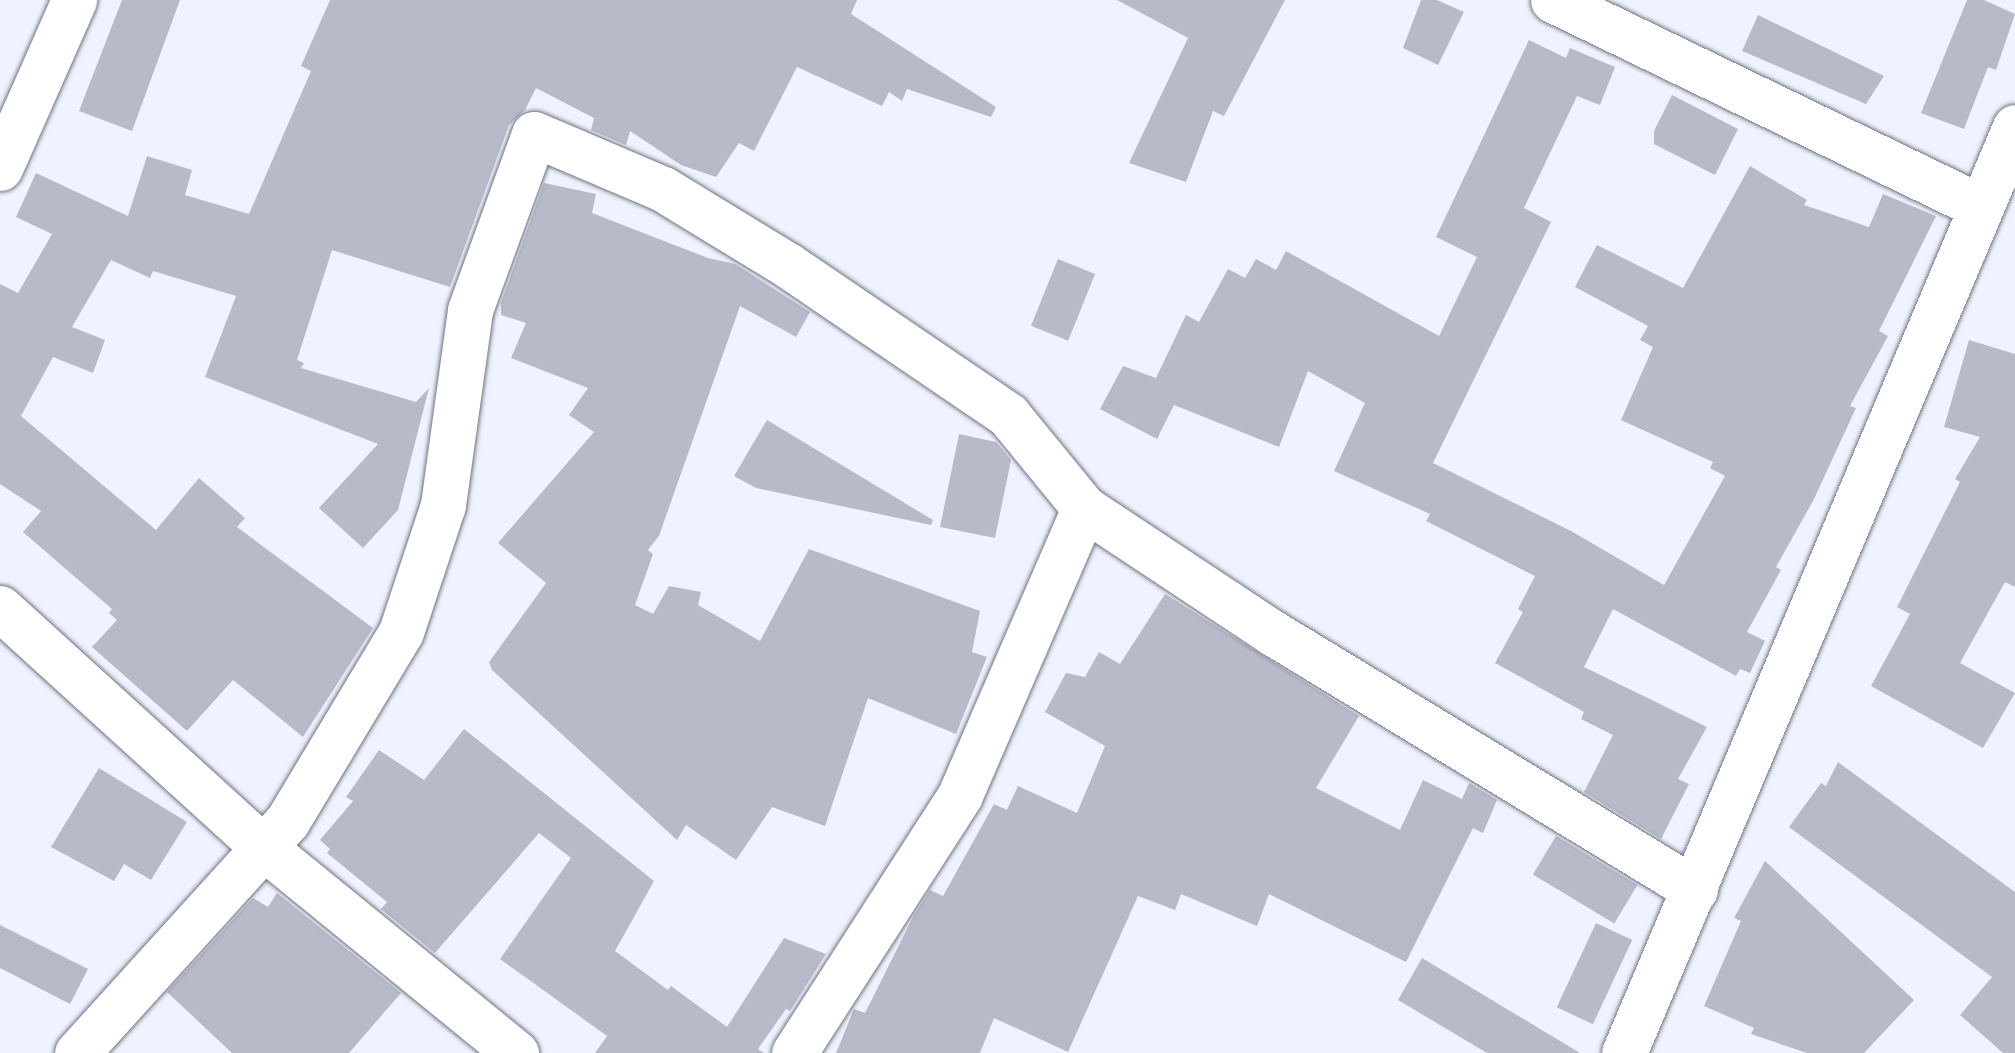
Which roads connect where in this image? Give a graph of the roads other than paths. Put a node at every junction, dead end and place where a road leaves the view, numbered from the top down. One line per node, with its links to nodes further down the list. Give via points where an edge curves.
1 (74, 0): 4 (street)
2 (1553, 0): 5 (street)
3 (2015, 127): 5 (street)
4 (0, 168)
5 (1982, 207): 9 (street)
6 (1084, 508): 8 (street, via 1008,415 820,287 664,190 534,134 470,310 443,505 402,632 288,820); 9 (street, via 1273,633); 12 (street, via 960,795)
7 (0, 608): 8 (street)
8 (262, 846): 10 (street); 11 (street)
9 (1695, 890): 13 (street)
10 (77, 1053)
11 (516, 1053)
12 (794, 1053)
13 (1624, 1053)

